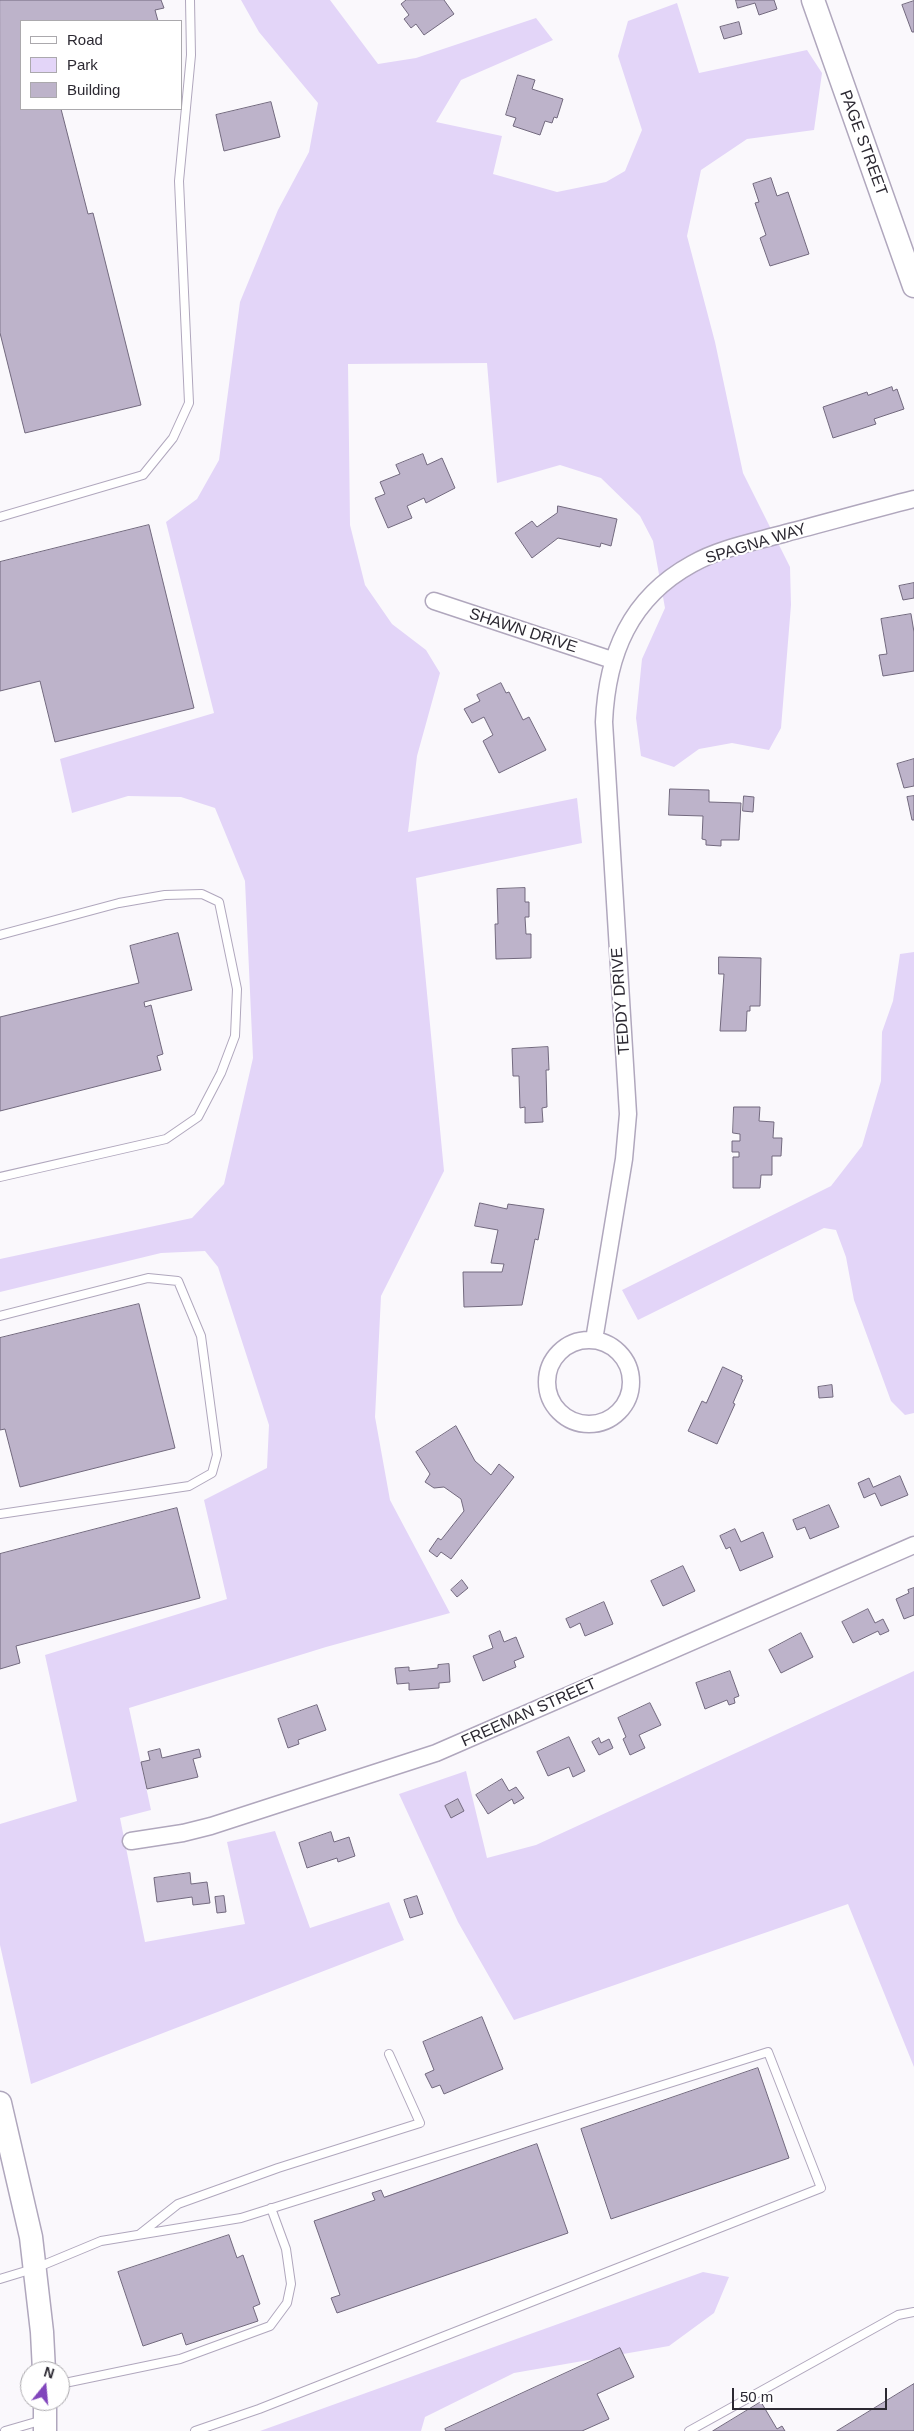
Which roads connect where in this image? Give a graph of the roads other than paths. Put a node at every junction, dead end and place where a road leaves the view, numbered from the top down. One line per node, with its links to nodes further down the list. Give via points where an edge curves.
1 (190, 0): 5 (lane, via 191,55 179,180 189,403 173,438 142,474)
2 (812, 0): 3 (main road, PAGE STREET)
3 (914, 286)
4 (914, 498): 7 (street, SPAGNA WAY, via 727,549 692,564 661,585 641,606)
5 (0, 517)
6 (434, 601): 7 (street, SHAWN DRIVE)
7 (612, 660): 11 (street, TEDDY DRIVE, via 605,691 604,722 628,1114 624,1159)
8 (0, 935): 9 (lane, via 119,904 165,895 202,894 219,902 237,990 235,1036 221,1074 198,1117 166,1139)
9 (0, 1177)
10 (0, 1316): 12 (lane, via 148,1278 178,1281 201,1336 218,1455 212,1473 190,1486)
11 (594, 1340): 11 (street, via 566,1346 548,1369 549,1398 567,1419 580,1424 606,1422 626,1405 631,1392 632,1379 620,1353 608,1344)
12 (0, 1514)
13 (914, 1546): 14 (street, FREEMAN STREET, via 436,1753 211,1826)
14 (131, 1841)
15 (389, 2054): 18 (lane, via 420,2123 178,2204)
16 (0, 2103): 19 (main road, via 25,2205)
17 (270, 2208): 18 (lane, via 241,2218); 23 (lane, via 286,2249 291,2284 287,2303 270,2326 180,2359); 26 (lane, via 768,2052 821,2188 259,2410)
18 (139, 2235): 19 (lane, via 102,2241)
19 (36, 2268): 20 (lane); 22 (main road)
20 (0, 2279)
21 (914, 2312): 27 (lane, via 898,2315)
22 (43, 2361)
23 (70, 2382)
24 (45, 2417): 25 (lane)
25 (5, 2431)
26 (195, 2431)
27 (689, 2431)

